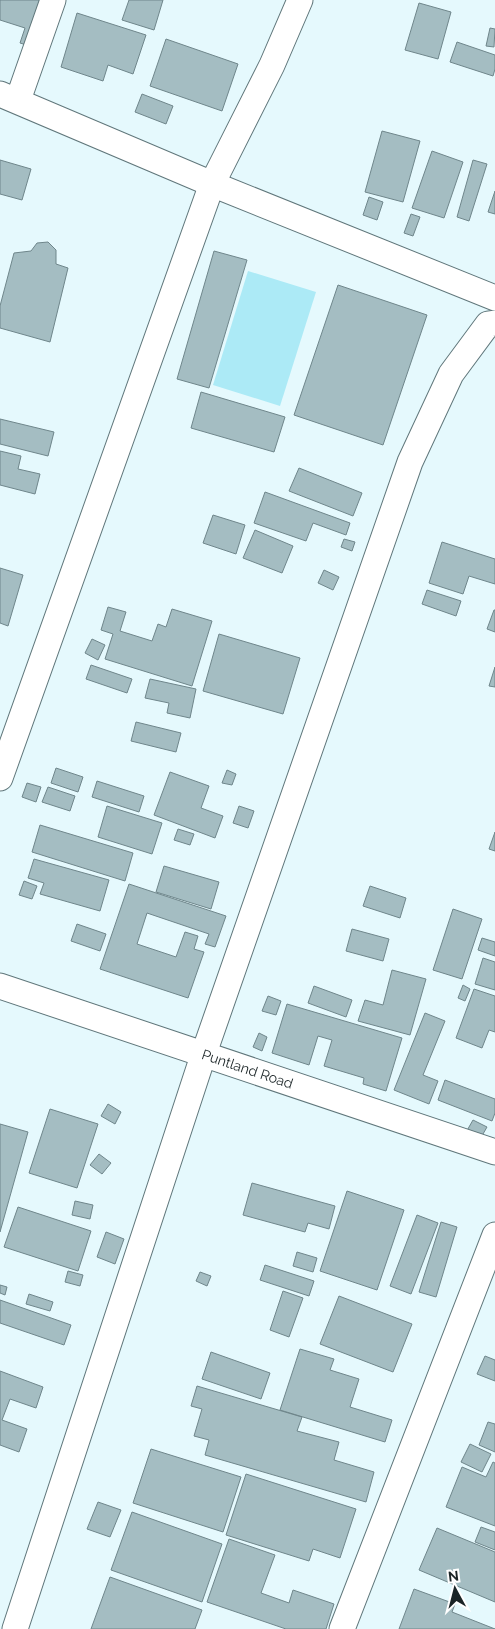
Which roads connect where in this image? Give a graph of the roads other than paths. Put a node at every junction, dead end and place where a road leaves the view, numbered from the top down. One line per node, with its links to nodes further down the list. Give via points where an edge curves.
1 (53, 0): 3 (street)
2 (300, 0): 4 (street)
3 (9, 97): 4 (street)
4 (212, 184): 5 (street); 7 (street)
5 (495, 298)
6 (495, 323): 9 (street, via 488,324 451,374 410,462)
7 (0, 778)
8 (0, 986): 9 (street, Puntland Road)
9 (204, 1054): 10 (street, Puntland Road); 12 (street)
10 (495, 1152)
11 (495, 1235): 13 (street)
12 (15, 1629)
13 (342, 1629)

